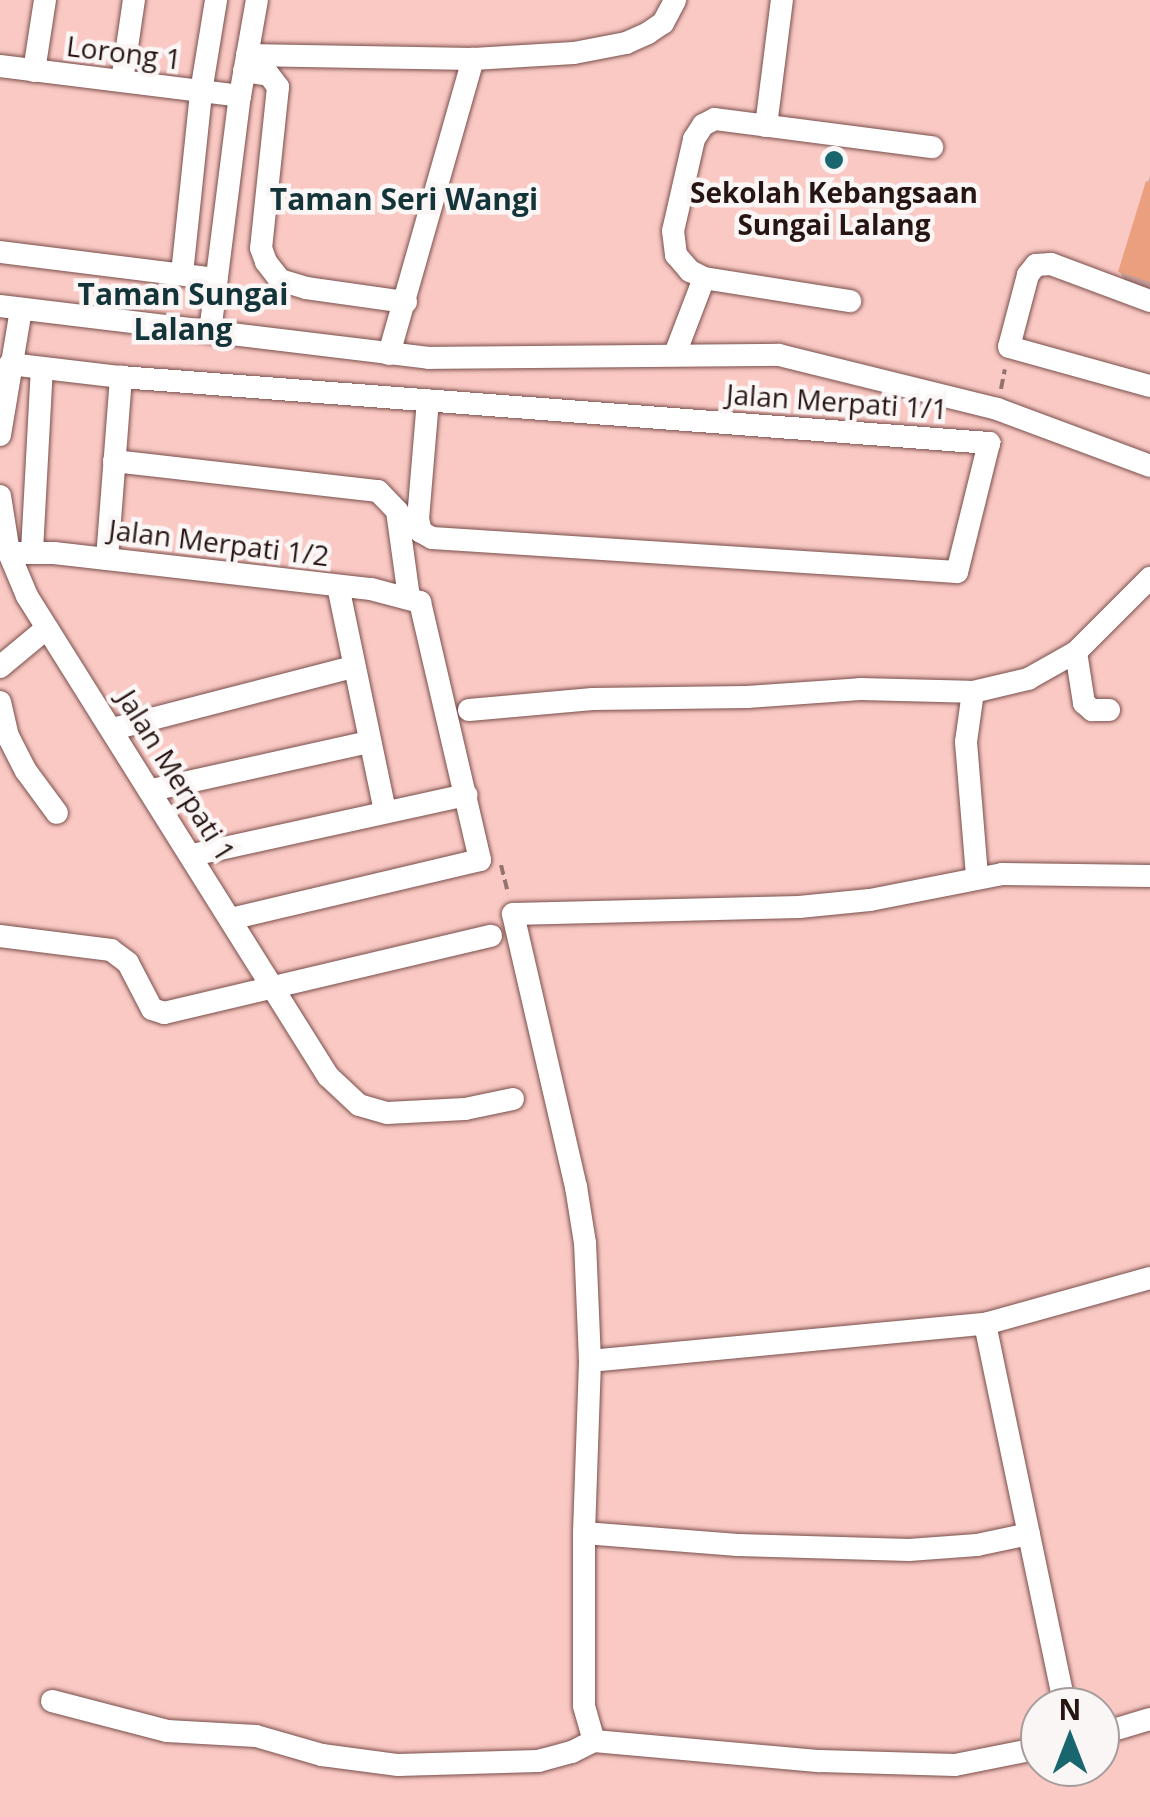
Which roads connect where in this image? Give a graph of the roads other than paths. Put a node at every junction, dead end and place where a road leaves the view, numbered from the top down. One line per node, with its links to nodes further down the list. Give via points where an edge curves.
1 (45, 0): 10 (street)
2 (134, 0): 11 (street)
3 (216, 0): 12 (street)
4 (258, 0): 8 (street)
5 (675, 0): 7 (street, via 663,23 626,43)
6 (782, 0): 14 (street)
7 (473, 59): 8 (street); 22 (street)
8 (245, 63): 13 (street); 22 (street, via 278,87 261,248 266,262 280,280 306,288)
9 (0, 66): 10 (street, Lorong 1)
10 (34, 71): 11 (street, Lorong 1)
11 (122, 81): 12 (street, Lorong 1)
12 (200, 92): 13 (street, Lorong 1); 17 (street)
13 (240, 96): 18 (street)
14 (766, 126): 15 (street); 19 (street, via 715,119 694,140 673,231 676,255)
15 (932, 147)
16 (0, 252): 17 (street)
17 (182, 274): 18 (street)
18 (216, 278): 24 (street)
19 (704, 278): 21 (street); 26 (street)
20 (1150, 300): 30 (street, via 1051,264 1036,265 1009,347)
21 (850, 301)
22 (406, 302): 25 (street)
23 (11, 308): 24 (street); 27 (street)
24 (210, 332): 25 (street)
25 (389, 354): 26 (street, via 460,360)
26 (675, 354): 32 (street, via 779,355)
27 (10, 364): 28 (street, Jalan Merpati 1/1); 33 (street)
28 (42, 369): 29 (street, Jalan Merpati 1/1); 38 (street)
29 (121, 376): 31 (street, Jalan Merpati 1/1); 35 (street)
30 (1150, 386)
31 (428, 400): 34 (street, Jalan Merpati 1/1); 34 (street, via 421,532 548,547 957,572)
32 (997, 409): 34 (street); 36 (street)
33 (0, 435)
34 (990, 443)
35 (114, 460): 39 (street); 42 (street, via 378,492 396,511)
36 (1150, 466)
37 (0, 496): 38 (street, Jalan Merpati 1)
38 (20, 552): 39 (street, Jalan Merpati 1/2); 43 (street, Jalan Merpati 1)
39 (106, 559): 41 (street, Jalan Merpati 1/2)
40 (1150, 578): 44 (street)
41 (338, 586): 42 (street, Jalan Merpati 1/2); 46 (street)
42 (418, 603): 54 (street)
43 (47, 628): 45 (street); 51 (street, Jalan Merpati 1)
44 (1076, 652): 47 (street, via 1028,678); 50 (street, via 1084,703)
45 (0, 667)
46 (353, 667): 51 (street); 52 (street)
47 (973, 692): 49 (street, via 860,689); 59 (street, via 966,742)
48 (0, 702): 56 (street, via 17,754)
49 (469, 710)
50 (1109, 710)
51 (113, 728): 53 (street, Jalan Merpati 1)
52 (369, 742): 53 (street); 55 (street)
53 (152, 790): 57 (street, Jalan Merpati 1)
54 (466, 795): 55 (street); 60 (street, via 477,863)
55 (384, 811): 57 (street)
56 (57, 813)
57 (194, 855): 60 (street, Jalan Merpati 1)
58 (1150, 876): 59 (street)
59 (977, 877): 67 (street, via 798,907 513,914 576,1187)
60 (230, 919): 63 (street, Jalan Merpati 1)
61 (0, 936): 63 (street, via 111,950 128,963 152,1009 164,1013)
62 (491, 936): 63 (street)
63 (272, 990): 64 (street, Jalan Merpati 1, via 328,1076 359,1105 387,1113)
64 (514, 1099)
65 (1150, 1278): 66 (street)
66 (985, 1324): 67 (street); 69 (street)
67 (590, 1360): 68 (street)
68 (584, 1533): 69 (street, via 909,1550); 74 (street, via 584,1705)
69 (1028, 1534): 70 (street)
70 (1060, 1687)
71 (52, 1702): 74 (street, via 154,1728 256,1736 398,1766 538,1761)
72 (1150, 1718): 73 (street)
73 (1120, 1728)
74 (594, 1740): 75 (street, via 820,1761 955,1765)
75 (1020, 1752)

